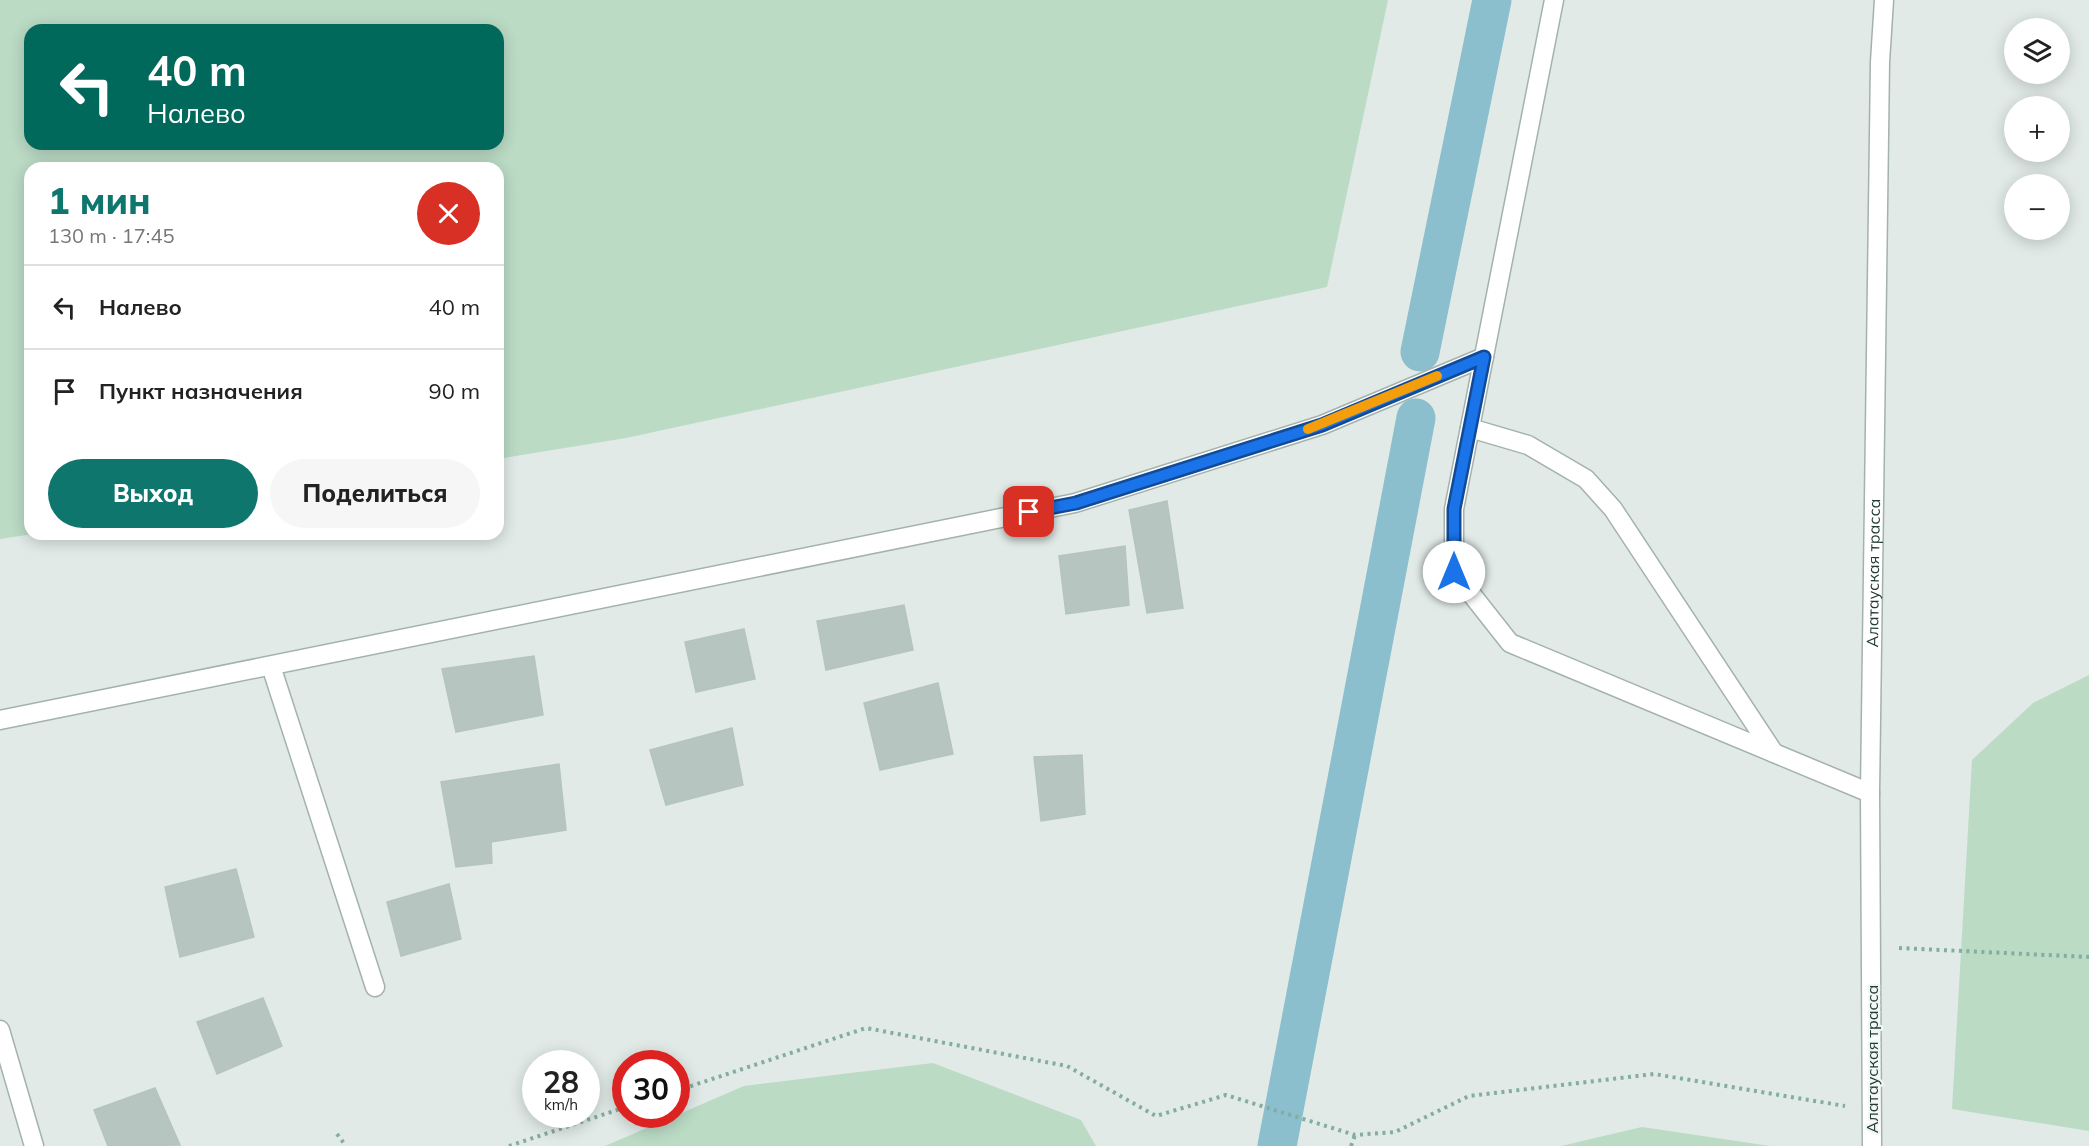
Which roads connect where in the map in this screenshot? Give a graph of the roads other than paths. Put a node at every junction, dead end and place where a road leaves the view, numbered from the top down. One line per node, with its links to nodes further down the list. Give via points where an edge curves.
1 (1554, 0): 3 (street)
2 (1884, 0): 8 (street, Алатауская трасса)
3 (1484, 357): 4 (street); 5 (street, via 1322,425 1076,503)
4 (1470, 428): 7 (street, via 1528,445 1586,479 1612,509); 7 (street, via 1454,509 1454,572 1510,643)
5 (271, 666): 6 (street); 9 (street)
6 (0, 720)
7 (1774, 753): 8 (street)
8 (1870, 793): 12 (street, Алатауская трасса)
9 (375, 987)
10 (0, 1030): 11 (street)
11 (34, 1146)
12 (1872, 1146)

